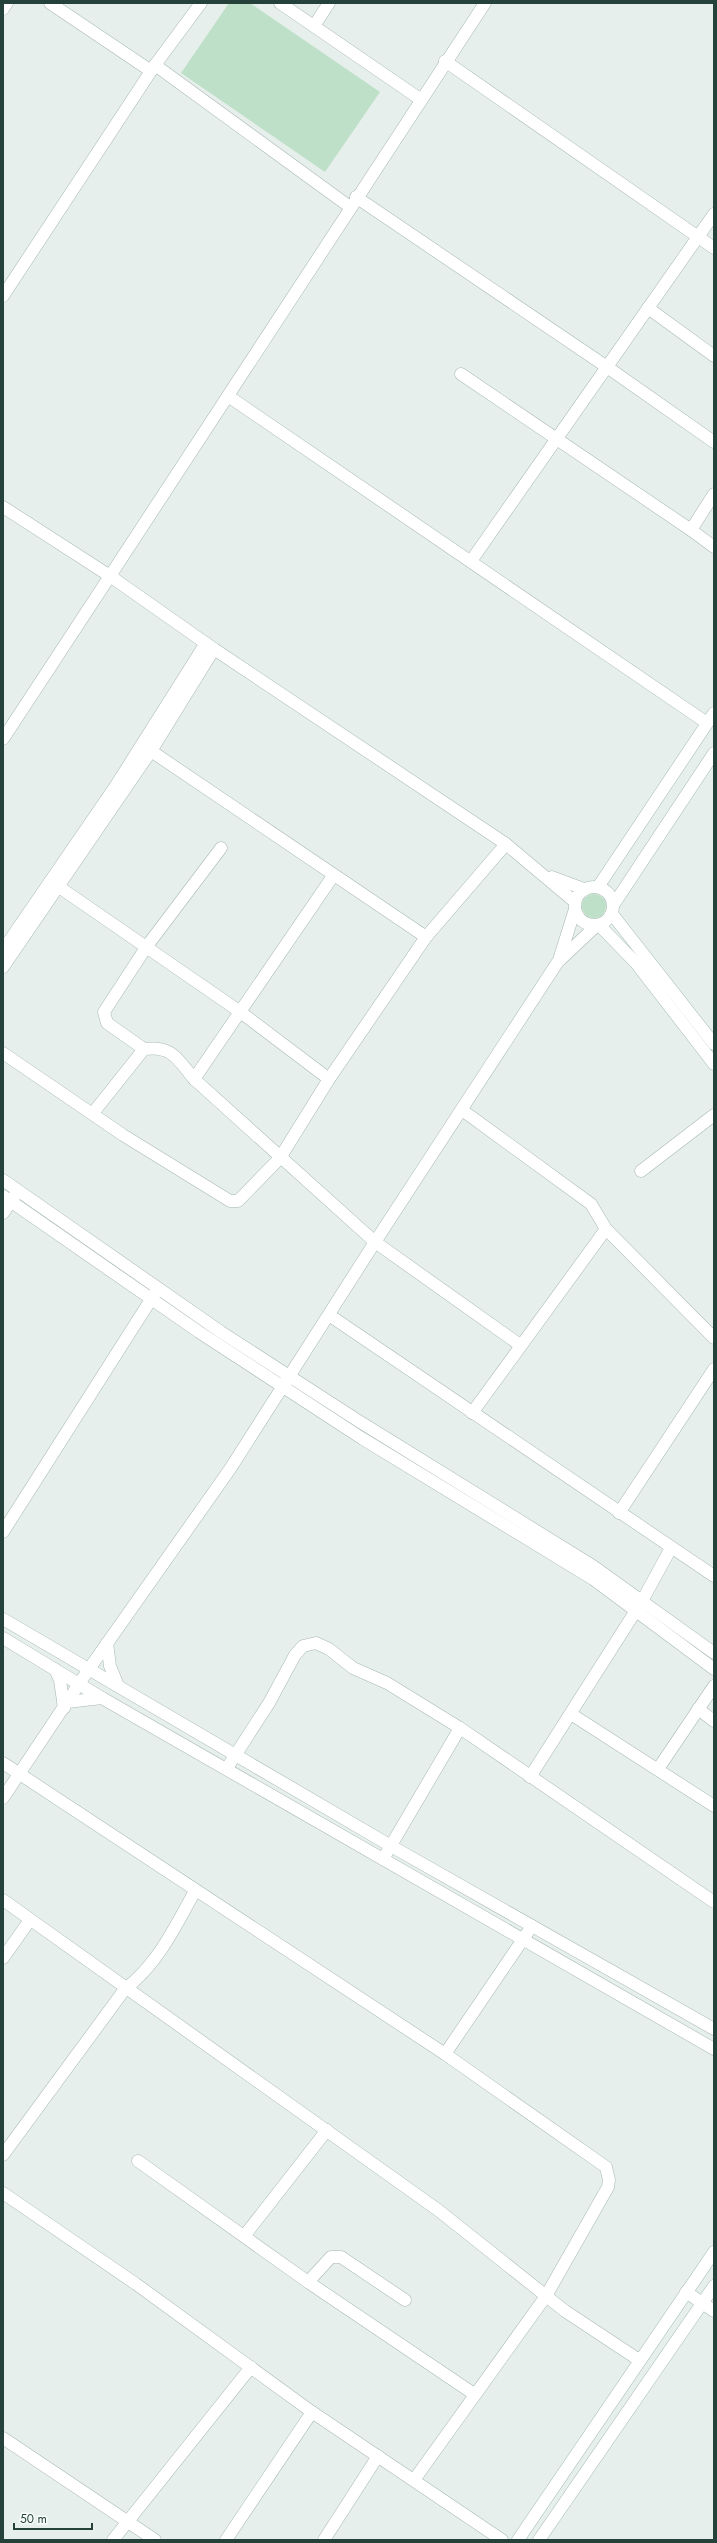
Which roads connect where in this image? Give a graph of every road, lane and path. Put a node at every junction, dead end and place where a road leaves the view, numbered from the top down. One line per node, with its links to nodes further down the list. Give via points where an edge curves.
1 (7, 3): 7 (street)
2 (50, 3): 10 (street)
3 (201, 3): 10 (street)
4 (280, 3): 8 (street)
5 (329, 3): 8 (street)
6 (485, 3): 9 (street)
7 (3, 9)
8 (314, 26): 11 (street)
9 (445, 61): 11 (street); 14 (street)
10 (153, 68): 12 (street); 16 (street)
11 (420, 99): 12 (street)
12 (354, 202): 19 (street); 21 (street)
13 (714, 214): 14 (street)
14 (698, 237): 15 (street); 17 (street)
15 (714, 248)
16 (3, 296)
17 (648, 308): 18 (street); 19 (street)
18 (714, 356)
19 (607, 367): 22 (street); 23 (street)
20 (461, 374): 22 (street)
21 (228, 396): 28 (street); 29 (street)
22 (557, 439): 26 (street); 28 (street)
23 (714, 442)
24 (714, 494): 26 (street)
25 (3, 508): 29 (street)
26 (690, 530): 27 (street)
27 (714, 547)
28 (471, 561): 32 (street)
29 (110, 576): 30 (street); 33 (street)
30 (210, 646): 34 (street); 36 (street); 48 (street)
31 (714, 712): 32 (street)
32 (707, 723): 41 (street)
33 (3, 739)
34 (151, 751): 39 (street); 40 (street)
35 (714, 753): 44 (street)
36 (506, 844): 38 (street); 46 (street)
37 (221, 848): 47 (street)
38 (544, 873): 42 (street); 43 (street)
39 (333, 876): 46 (street); 51 (street)
40 (59, 887): 47 (street); 50 (street)
41 (598, 887): 42 (street); 44 (street, via 607,891)
42 (584, 890): 43 (street)
43 (575, 905): 45 (street, via 581,920 586,924); 49 (street)
44 (613, 909): 45 (street, via 607,921); 52 (street)
45 (598, 925): 49 (street); 55 (street, via 636,963)
46 (426, 937): 56 (street)
47 (147, 946): 51 (street); 53 (street, via 104,1015 107,1023)
48 (3, 950)
49 (559, 960): 58 (street)
50 (3, 967)
51 (239, 1011): 56 (street); 57 (street)
52 (714, 1044)
53 (144, 1049): 57 (street, via 162,1048 173,1054); 59 (street)
54 (3, 1052): 59 (street)
55 (714, 1064)
56 (329, 1079): 61 (street)
57 (194, 1080): 61 (street)
58 (462, 1110): 67 (street, via 581,1195 591,1204); 68 (street)
59 (93, 1113): 61 (street, via 143,1148 230,1201 238,1201)
60 (714, 1115): 62 (street)
61 (280, 1158): 68 (street)
62 (641, 1171)
63 (3, 1180): 64 (street)
64 (18, 1191): 65 (street); 69 (street)
65 (7, 1198): 66 (street); 70 (street)
66 (3, 1212)
67 (606, 1229): 72 (street); 73 (street)
68 (375, 1242): 71 (street); 73 (street)
69 (158, 1288): 70 (street); 75 (street)
70 (151, 1300): 75 (street); 78 (street)
71 (329, 1314): 75 (street); 76 (street)
72 (714, 1338)
73 (520, 1345): 76 (street)
74 (714, 1369): 77 (street)
75 (286, 1381): 81 (street, via 357,1420 530,1525); 84 (street, via 230,1470)
76 (472, 1413): 77 (street)
77 (619, 1513): 79 (street)
78 (3, 1532)
79 (671, 1548): 80 (street); 81 (street)
80 (714, 1576)
81 (639, 1605): 85 (street); 89 (street); 96 (street, via 578,1699)
82 (3, 1619): 86 (street)
83 (3, 1638): 87 (street)
84 (105, 1647): 86 (street, via 89,1655); 88 (street); 91 (street)
85 (714, 1653)
86 (65, 1654): 88 (street)
87 (55, 1669): 90 (street); 94 (street)
88 (89, 1669): 90 (street); 91 (street)
89 (714, 1669)
90 (80, 1684): 93 (street); 94 (street)
91 (118, 1686): 99 (street)
92 (714, 1686): 95 (street)
93 (102, 1698): 94 (street); 101 (street)
94 (65, 1705): 103 (street)
95 (698, 1709): 97 (street); 102 (street)
96 (571, 1714): 102 (street); 104 (street)
97 (714, 1721)
98 (460, 1728): 99 (street, via 387,1683 346,1664 329,1649 310,1643 295,1655 269,1703); 104 (street); 107 (street)
99 (235, 1754): 101 (street); 107 (street)
100 (3, 1763): 103 (street)
101 (227, 1768): 108 (street)
102 (658, 1769): 106 (street)
103 (19, 1774): 105 (street); 109 (street)
104 (530, 1777): 111 (street)
105 (3, 1798)
106 (714, 1806)
107 (391, 1846): 108 (street); 113 (street)
108 (383, 1859): 114 (street)
109 (195, 1891): 116 (street, via 156,1958 138,1979); 119 (street)
110 (3, 1900): 112 (street)
111 (714, 1902)
112 (30, 1920): 115 (street); 116 (street)
113 (532, 1926): 114 (street); 117 (street)
114 (524, 1940): 118 (street); 119 (street)
115 (3, 1958)
116 (124, 1989): 120 (street); 121 (street)
117 (714, 2029)
118 (713, 2046)
119 (445, 2054): 129 (street, via 606,2167 608,2187)
120 (327, 2130): 124 (street); 129 (street, via 438,2210)
121 (3, 2155)
122 (138, 2161): 124 (street)
123 (3, 2193): 134 (street)
124 (245, 2235): 126 (street)
125 (714, 2252): 128 (street)
126 (308, 2282): 130 (street, via 331,2258 340,2257); 135 (street)
127 (714, 2286): 131 (street)
128 (686, 2292): 131 (street); 133 (street)
129 (546, 2296): 133 (street); 135 (street)
130 (405, 2300)
131 (702, 2303): 132 (street); 147 (street)
132 (714, 2311)
133 (639, 2360): 146 (street)
134 (251, 2367): 136 (street); 140 (street)
135 (474, 2394): 139 (street)
136 (312, 2412): 138 (street); 143 (street)
137 (3, 2438): 140 (street)
138 (378, 2456): 139 (street); 144 (street)
139 (414, 2480): 145 (street)
140 (127, 2521): 141 (street); 142 (street)
141 (113, 2540)
142 (154, 2540)
143 (226, 2540)
144 (324, 2540)
145 (502, 2540)
146 (518, 2540)
147 (539, 2540)

